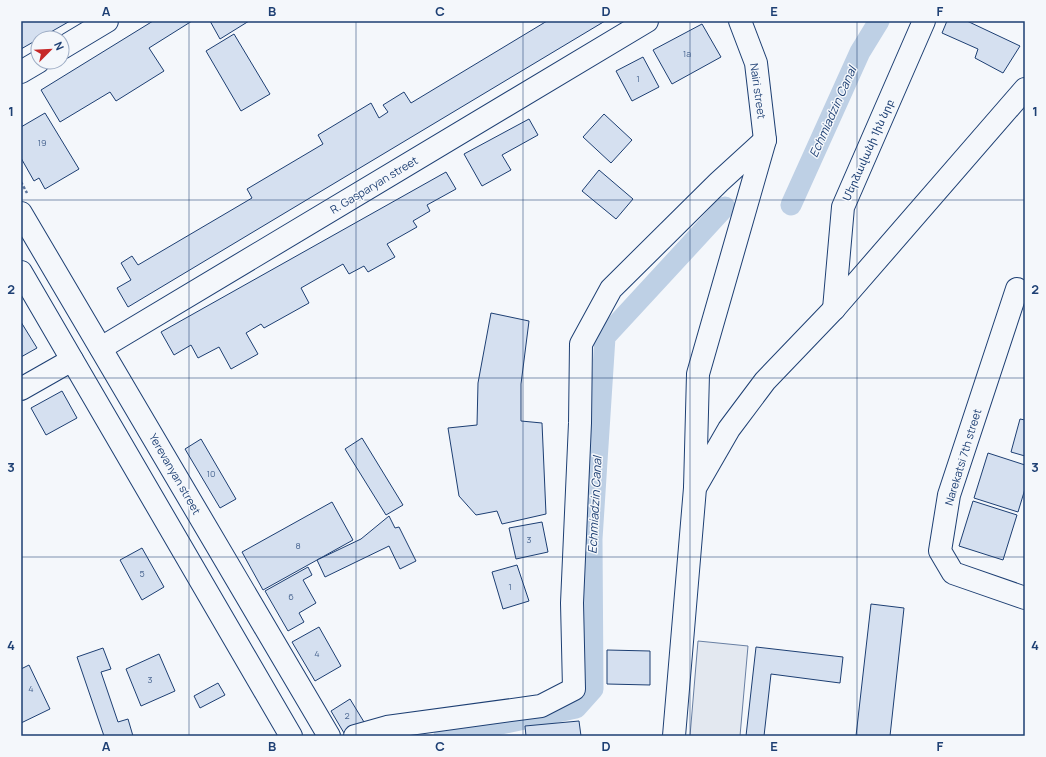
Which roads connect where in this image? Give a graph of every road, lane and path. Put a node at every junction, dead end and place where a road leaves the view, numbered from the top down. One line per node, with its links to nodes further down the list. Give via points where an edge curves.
1 (107, 21): 5 (main road)
2 (647, 21): 14 (main road, R. Gasparyan street)
3 (740, 21): 9 (main road, Nairi street, via 756,63)
4 (924, 21): 13 (main road, Մերձավանի 1ին նրբ, via 843,207)
5 (70, 43)
6 (30, 67): 7 (main road)
7 (21, 72)
8 (1025, 89): 13 (main road)
9 (765, 140): 17 (main road, via 698,374); 21 (main road, via 611,289 580,344 580,423 572,603 574,689 541,706 387,727)
10 (21, 213): 14 (main road, Yerevanyan street)
11 (21, 272): 15 (main road)
12 (1016, 290): 18 (main road, Narekatsi 7th street, via 949,495 940,551 952,573)
13 (834, 309): 17 (main road, via 765,381 729,429)
14 (101, 348): 20 (main road, Yerevanyan street)
15 (72, 360): 16 (main road); 19 (main road)
16 (21, 389)
17 (695, 488): 22 (main road)
18 (1025, 598)
19 (290, 736)
20 (329, 736)
21 (355, 736)
22 (674, 736)

